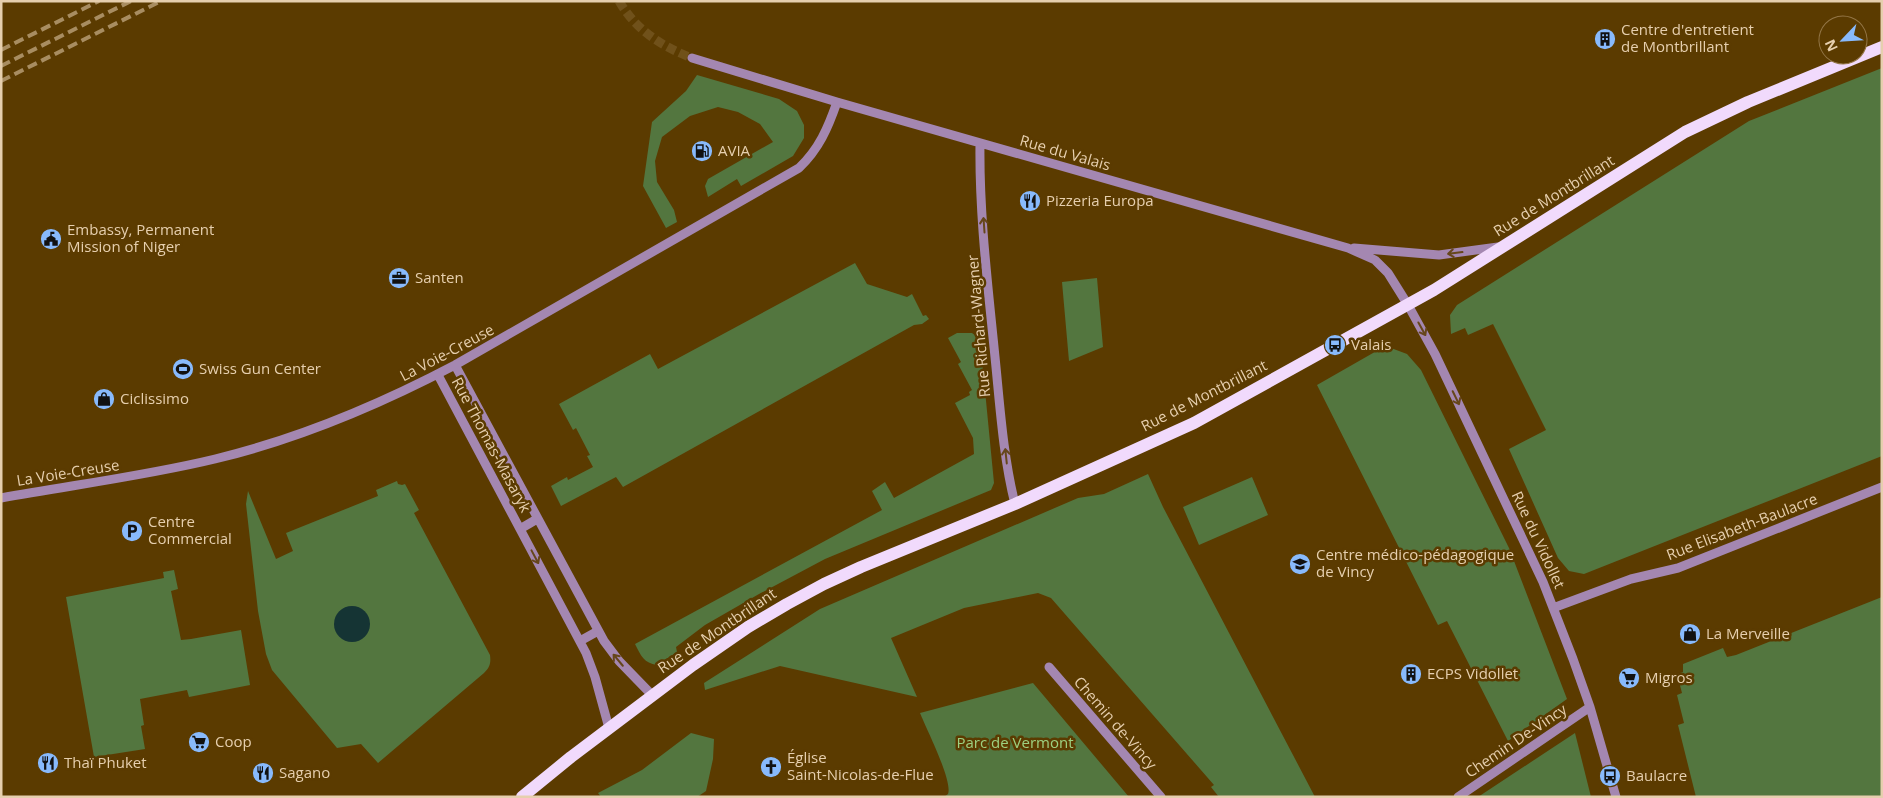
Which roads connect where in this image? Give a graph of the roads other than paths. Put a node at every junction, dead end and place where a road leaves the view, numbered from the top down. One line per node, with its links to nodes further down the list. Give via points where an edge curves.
1 (1882, 47): 5 (main road, Rue de Montbrillant, via 1748,102 1685,132)
2 (692, 58): 3 (street, Rue du Valais)
3 (837, 102): 4 (street, Rue du Valais); 8 (street, La Voie-Creuse, via 821,142 799,168)
4 (980, 143): 6 (street, Rue du Valais); 12 (street, Rue Richard-Wagner, one-way to 4, via 1007,470 990,308)
5 (1503, 247): 6 (street, one-way to 6, via 1439,254); 7 (main road, Rue de Montbrillant)
6 (1348, 248): 7 (street, Rue du Valais, via 1375,260 1388,273)
7 (1408, 305): 12 (main road, Rue de Montbrillant, via 1194,423); 15 (street, Rue du Vidollet, one-way to 15, via 1435,354)
8 (456, 366): 9 (street, La Voie-Creuse); 13 (street, Rue Thomas-Masaryk)
9 (438, 375): 11 (street, La Voie-Creuse, via 357,412 234,454 149,473); 14 (street, Rue Thomas-Masaryk)
10 (1882, 487): 15 (street, Rue Elisabeth-Baulacre, via 1678,568 1631,579)
11 (1, 498)
12 (1014, 504): 19 (main road, Rue de Montbrillant, via 824,584 748,627)
13 (537, 519): 14 (street, Rue Thomas-Masaryk); 16 (street, Rue Thomas-Masaryk)
14 (520, 529): 17 (street, Rue Thomas-Masaryk, one-way to 17)
15 (1553, 608): 20 (street, Rue du Vidollet)
16 (598, 631): 17 (street); 19 (street, Rue Thomas-Masaryk, one-way to 16, via 619,661)
17 (580, 641): 21 (street, Rue Thomas-Masaryk, via 595,677)
18 (1049, 668): 23 (street, Chemin de-Vincy)
19 (652, 695): 21 (main road, Rue de Montbrillant)
20 (1590, 707): 24 (street, Chemin De-Vincy); 25 (street, Rue du Vidollet)
21 (609, 728): 22 (main road, Rue de Montbrillant)
22 (522, 797)
23 (1161, 797)
24 (1458, 797)
25 (1616, 797)

